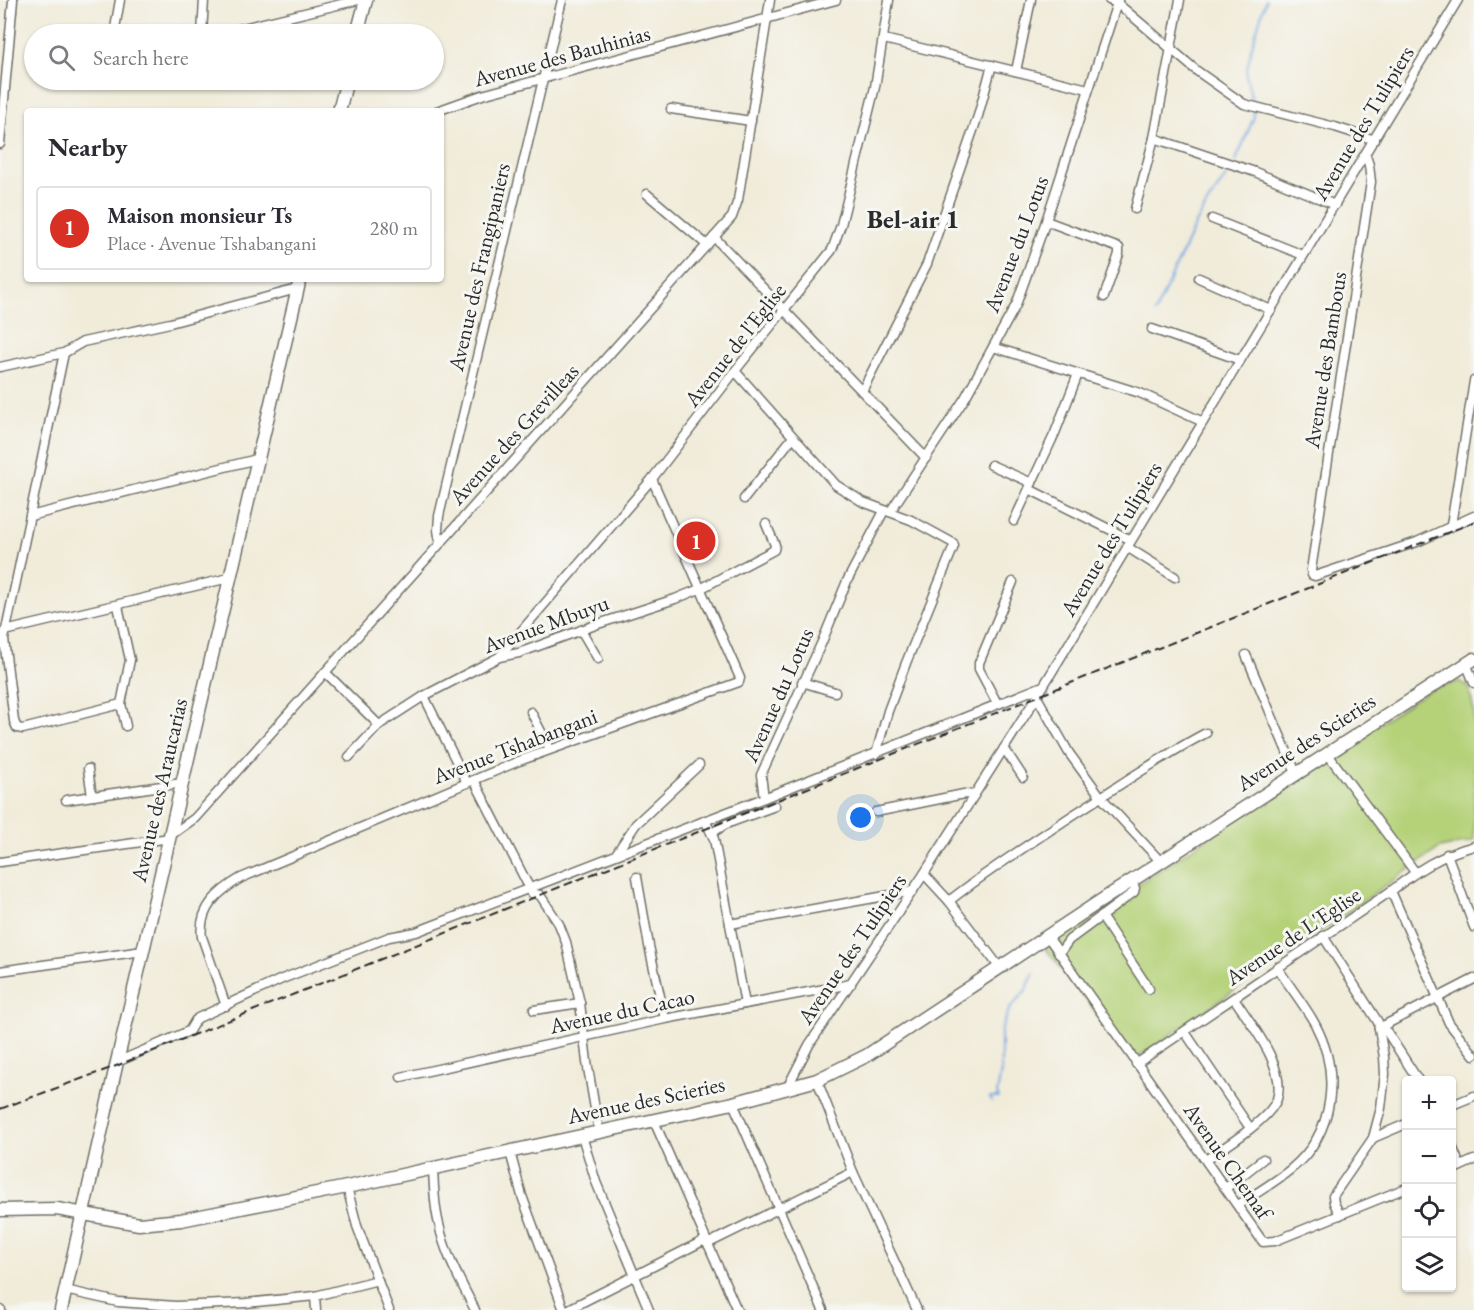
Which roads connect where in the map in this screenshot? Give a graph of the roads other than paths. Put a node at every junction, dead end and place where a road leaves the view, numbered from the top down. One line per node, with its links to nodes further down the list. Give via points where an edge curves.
1 (13, 0): 26 (street)
2 (120, 0): 15 (street)
3 (204, 0): 16 (street)
4 (358, 0): 17 (street)
5 (366, 0): 18 (street)
6 (562, 0): 23 (street, Avenue des Frangipaniers)
7 (770, 0): 14 (street, Avenue des Grevilleas)
8 (836, 0): 14 (street, Avenue des Bauhinias)
9 (889, 0): 19 (street, Avenue de l'Eglise)
10 (1032, 0): 22 (street)
11 (1180, 0): 20 (street)
12 (1458, 0): 32 (street, Avenue des Tulipiers)
13 (1115, 1): 20 (street); 24 (street, Avenue du Lotus)
14 (767, 18): 23 (street, Avenue des Bauhinias); 30 (street, Avenue des Grevilleas)
15 (116, 24)
16 (202, 24)
17 (259, 24)
18 (360, 24)
19 (884, 39): 21 (street); 46 (street, Avenue de l'Eglise, via 865,133 835,243)
20 (1170, 50): 31 (street); 32 (street, via 1251,108)
21 (992, 65): 22 (street); 56 (street, via 927,264)
22 (1016, 71): 24 (street)
23 (542, 81): 28 (street, Avenue des Bauhinias); 71 (street, Avenue des Frangipaniers, via 439,516)
24 (1088, 89): 39 (street, Avenue du Lotus)
25 (344, 90): 27 (street)
26 (2, 98): 33 (street)
27 (340, 108)
28 (444, 109)
29 (671, 110): 30 (street)
30 (751, 122): 40 (street, Avenue des Grevilleas, via 737,206)
31 (1154, 138): 36 (street); 37 (street)
32 (1375, 140): 34 (street, Avenue des Tulipiers)
33 (0, 144)
34 (1366, 156): 36 (street, Avenue des Tulipiers); 70 (street, Avenue des Bambous, via 1371,182 1312,575 1417,542)
35 (647, 194): 41 (street)
36 (1335, 205): 42 (street, Avenue des Tulipiers)
37 (1135, 208)
38 (1212, 219): 42 (street)
39 (1046, 221): 45 (street, via 1119,248); 49 (street, Avenue du Lotus, via 1022,290)
40 (714, 237): 41 (street, Avenue des Grevilleas); 46 (street)
41 (707, 245): 71 (street, Avenue des Grevilleas)
42 (1303, 255): 47 (street, Avenue des Tulipiers)
43 (1199, 278): 47 (street)
44 (299, 284): 50 (street, via 170,323 83,342); 60 (street, Avenue des Araucarias)
45 (1104, 297)
46 (785, 310): 53 (street, Avenue de l'Eglise); 56 (street)
47 (1270, 310): 51 (street, Avenue des Tulipiers)
48 (1152, 329): 51 (street)
49 (993, 347): 54 (street); 59 (street, Avenue du Lotus)
50 (64, 353): 52 (street); 66 (street)
51 (1240, 360): 57 (street, Avenue des Tulipiers)
52 (0, 367)
53 (735, 370): 58 (street); 62 (street, Avenue de l'Eglise)
54 (1078, 374): 57 (street, via 1140,393); 63 (street)
55 (1474, 381): 70 (street)
56 (862, 391): 59 (street)
57 (1203, 422): 72 (street, Avenue des Tulipiers)
58 (793, 437): 64 (street); 65 (street, via 836,485)
59 (926, 458): 65 (street, Avenue du Lotus)
60 (257, 459): 66 (street); 74 (street, Avenue des Araucarias)
61 (991, 465): 63 (street)
62 (652, 479): 76 (street, Avenue Tshabangani); 81 (street, Avenue de l'Eglise)
63 (1030, 486): 68 (street); 72 (street)
64 (744, 499)
65 (887, 511): 85 (street, Avenue du Lotus, via 847,581); 101 (street, via 952,543 953,550 906,663)
66 (30, 516): 79 (street)
67 (1474, 516): 70 (street)
68 (1014, 521)
69 (765, 524): 76 (street, Avenue Mbuyu, via 774,550)
70 (1451, 525)
71 (440, 543): 84 (street, Avenue des Grevilleas)
72 (1129, 544): 73 (street); 87 (street, Avenue des Tulipiers)
73 (1175, 577)
74 (229, 578): 77 (street); 108 (street, Avenue des Araucarias)
75 (1013, 582): 92 (street, via 979,663)
76 (702, 588): 78 (street, Avenue Mbuyu); 99 (street, Avenue Tshabangani, via 739,682)
77 (118, 606): 79 (street); 93 (street, via 130,660)
78 (581, 630): 81 (street, Avenue Mbuyu); 82 (street)
79 (5, 631): 88 (street)
80 (1246, 655): 105 (street)
81 (499, 657): 90 (street, Avenue Mbuyu)
82 (598, 659)
83 (1470, 661): 86 (street); 100 (street, Avenue des Scieries)
84 (325, 672): 95 (street); 118 (street, Avenue des Grevilleas, via 195,818)
85 (802, 682): 89 (street); 112 (street, Avenue du Lotus, via 760,776)
86 (1474, 683)
87 (1044, 685): 91 (street, Avenue des Tulipiers); 92 (street)
88 (4, 687): 93 (street, via 14,724 20,729)
89 (835, 692)
90 (424, 696): 95 (street, Avenue Mbuyu); 107 (street)
91 (1037, 697): 98 (street, Avenue des Tulipiers); 111 (street, via 1069,753)
92 (997, 703): 101 (street)
93 (122, 704): 96 (street)
94 (531, 712): 99 (street)
95 (379, 725): 102 (street, Avenue Mbuyu)
96 (126, 726)
97 (1206, 733): 111 (street)
98 (1004, 748): 106 (street); 109 (street, Avenue des Tulipiers)
99 (550, 749): 107 (street, Avenue Tshabangani)
100 (1327, 753): 105 (street, Avenue des Scieries); 124 (street)
101 (876, 754): 112 (street)
102 (348, 757)
103 (699, 765): 120 (street, via 636,824)
104 (88, 769): 110 (street)
105 (1296, 773): 123 (street, Avenue des Scieries)
106 (1023, 777)
107 (471, 781): 128 (street); 149 (street, Avenue Tshabangani, via 242,878 215,897 206,910 201,931)
108 (183, 783): 110 (street); 118 (street, Avenue des Araucarias)
109 (974, 795): 115 (street); 125 (street, Avenue des Tulipiers)
110 (92, 796): 113 (street)
111 (1101, 797): 123 (street); 131 (street)
112 (764, 798): 116 (street, Avenue du Lotus)
113 (66, 800)
114 (776, 806): 117 (street)
115 (876, 812)
116 (705, 820): 117 (street); 120 (street, Avenue du Lotus)
117 (712, 833): 133 (street)
118 (170, 837): 122 (street); 137 (street, Avenue des Araucarias)
119 (1474, 846): 121 (street, Avenue de L'Eglise)
120 (616, 854): 128 (street, Avenue du Lotus)
121 (1447, 854): 124 (street, Avenue de L'Eglise); 134 (street)
122 (0, 862)
123 (1161, 862): 127 (street, Avenue des Scieries)
124 (1415, 872): 130 (street, Avenue de L'Eglise)
125 (924, 874): 129 (street, Avenue des Tulipiers); 131 (street)
126 (637, 877): 151 (street)
127 (1131, 881): 132 (street, via 1134,892); 136 (street, Avenue des Scieries)
128 (529, 887): 147 (street, via 531,893 540,895 564,933); 149 (street, Avenue du Lotus, via 416,932 389,937)
129 (913, 891): 133 (street); 143 (street, Avenue des Tulipiers)
130 (1391, 891): 135 (street, Avenue de L'Eglise); 145 (street)
131 (949, 901): 140 (street)
132 (1101, 916): 138 (street, via 1069,940); 144 (street)
133 (730, 924): 148 (street)
134 (1474, 927)
135 (1323, 936): 139 (street, Avenue de L'Eglise); 152 (street)
136 (1048, 937): 138 (street, Avenue Chemaf); 140 (street, Avenue des Scieries)
137 (143, 951): 141 (street); 156 (street, Avenue des Araucarias)
138 (1059, 954): 157 (street, Avenue Chemaf)
139 (1277, 967): 146 (street, Avenue de L'Eglise); 181 (street, via 1321,1038 1331,1072 1330,1103 1321,1130 1304,1157)
140 (1000, 968): 160 (street, Avenue des Scieries, via 866,1056)
141 (0, 971)
142 (1474, 978): 145 (street)
143 (851, 984): 148 (street, Avenue du Cacao); 161 (street, Avenue des Tulipiers, via 809,1045)
144 (1149, 989)
145 (1437, 997): 152 (street); 155 (street, via 1449,1023)
146 (1234, 998): 153 (street, Avenue de L'Eglise); 167 (street, via 1278,1076 1274,1104)
147 (580, 1003): 150 (street); 154 (street)
148 (745, 1004): 151 (street, Avenue du Cacao)
149 (226, 1006): 156 (street, Avenue du Lotus, via 195,1021 189,1031)
150 (534, 1010)
151 (665, 1019): 154 (street, Avenue du Cacao)
152 (1379, 1028): 158 (street, via 1387,1032); 170 (street, via 1385,1074)
153 (1185, 1032): 157 (street, Avenue de L'Eglise); 167 (street)
154 (584, 1036): 159 (street, Avenue du Cacao); 168 (street)
155 (1474, 1055)
156 (117, 1062): 184 (street, Avenue des Araucarias)
157 (1136, 1064): 172 (street, Avenue Chemaf)
158 (1415, 1076)
159 (401, 1077)
160 (817, 1080): 161 (street, Avenue des Scieries); 177 (street)
161 (786, 1090): 163 (street, Avenue des Scieries)
162 (1474, 1096): 164 (street)
163 (733, 1103): 165 (street, Avenue des Scieries); 182 (street)
164 (1456, 1103)
165 (654, 1121): 168 (street, Avenue des Scieries); 186 (street)
166 (1402, 1126): 170 (street)
167 (1250, 1128): 172 (street)
168 (599, 1132): 169 (street, Avenue des Scieries)
169 (582, 1136): 171 (street, Avenue des Scieries); 187 (street)
170 (1373, 1138): 185 (street, via 1334,1193)
171 (510, 1152): 175 (street, Avenue des Scieries); 195 (street, via 522,1196)
172 (1207, 1159): 179 (street, Avenue Chemaf)
173 (1263, 1159): 179 (street)
174 (1474, 1160): 176 (street)
175 (433, 1168): 178 (street, Avenue des Scieries); 194 (street, via 441,1235)
176 (1456, 1168)
177 (853, 1172): 182 (street); 199 (street)
178 (347, 1187): 184 (street, Avenue des Scieries, via 163,1222 128,1222); 188 (street, via 354,1219)
179 (1226, 1188): 181 (street, Avenue Chemaf)
180 (1402, 1190): 185 (street, Avenue Chemaf)
181 (1238, 1205): 185 (street, Avenue Chemaf, via 1266,1243)
182 (779, 1208): 186 (street); 198 (street)
183 (0, 1210): 184 (street, Avenue des Scieries, via 57,1209)
184 (83, 1213): 189 (street, Avenue des Araucarias)
185 (1340, 1215)
186 (706, 1242): 187 (street); 197 (street)
187 (633, 1276): 195 (street); 196 (street)
188 (378, 1280): 190 (street); 193 (street)
189 (65, 1290): 190 (street, via 118,1302 184,1306); 191 (street, Avenue des Araucarias)
190 (315, 1296): 192 (street)
191 (61, 1310)
192 (316, 1310)
193 (389, 1310)
194 (475, 1310)
195 (566, 1310)
196 (649, 1310)
197 (737, 1310)
198 (823, 1310)
199 (917, 1310)

